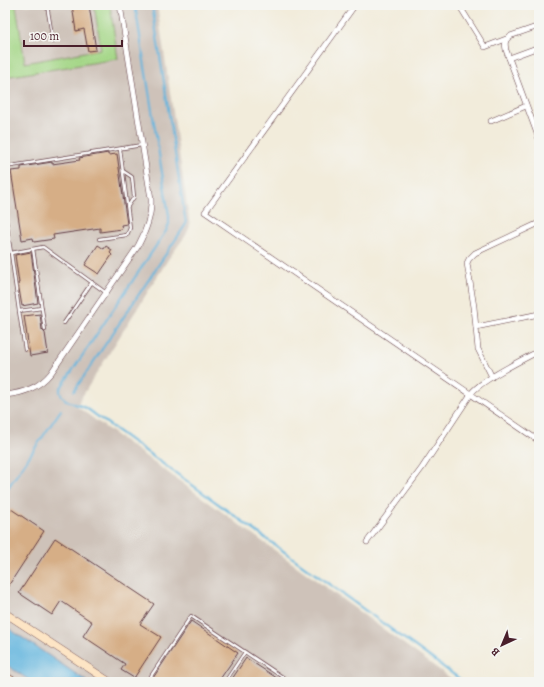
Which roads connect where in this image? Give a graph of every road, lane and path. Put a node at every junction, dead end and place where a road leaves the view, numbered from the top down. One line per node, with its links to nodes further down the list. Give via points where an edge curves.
1 (47, 5): 7 (lane)
2 (120, 5): 14 (street)
3 (355, 5): 36 (street, via 205,212)
4 (459, 5): 6 (street, via 485,47)
5 (539, 26): 6 (street)
6 (506, 39): 9 (street)
7 (52, 42)
8 (539, 47): 9 (street)
9 (509, 58): 10 (street)
10 (526, 106): 11 (street); 12 (street)
11 (491, 121)
12 (537, 130): 13 (street)
13 (539, 139)
14 (143, 145): 15 (lane); 25 (street, via 152,206 148,227 138,246)
15 (120, 149): 16 (lane); 17 (lane)
16 (5, 168)
17 (123, 171): 18 (lane); 18 (lane, via 132,177 134,197)
18 (128, 207): 21 (lane, via 130,228 127,235)
19 (5, 214): 23 (lane)
20 (539, 223): 30 (street, via 475,253 469,259 467,263)
21 (99, 239)
22 (33, 249): 23 (lane); 24 (lane, via 43,247); 26 (lane)
23 (11, 253): 27 (lane)
24 (92, 282): 25 (lane); 29 (lane)
25 (105, 292): 35 (street, via 48,377 28,390)
26 (42, 308): 27 (lane); 31 (lane)
27 (20, 311): 32 (lane)
28 (539, 314): 30 (street)
29 (64, 323)
30 (476, 327): 34 (street, via 478,349)
31 (46, 330)
32 (25, 350)
33 (539, 351): 34 (street)
34 (492, 377): 36 (street, via 478,386)
35 (5, 395)
36 (468, 397): 37 (street); 38 (street, via 422,468)
37 (539, 442)
38 (367, 542)
39 (5, 613): 43 (street)
40 (245, 652): 44 (lane, via 191,616); 45 (lane); 46 (lane)
41 (5, 676): 42 (street)
42 (14, 682)
43 (110, 682)
44 (147, 682)
45 (225, 682)
46 (290, 682)

